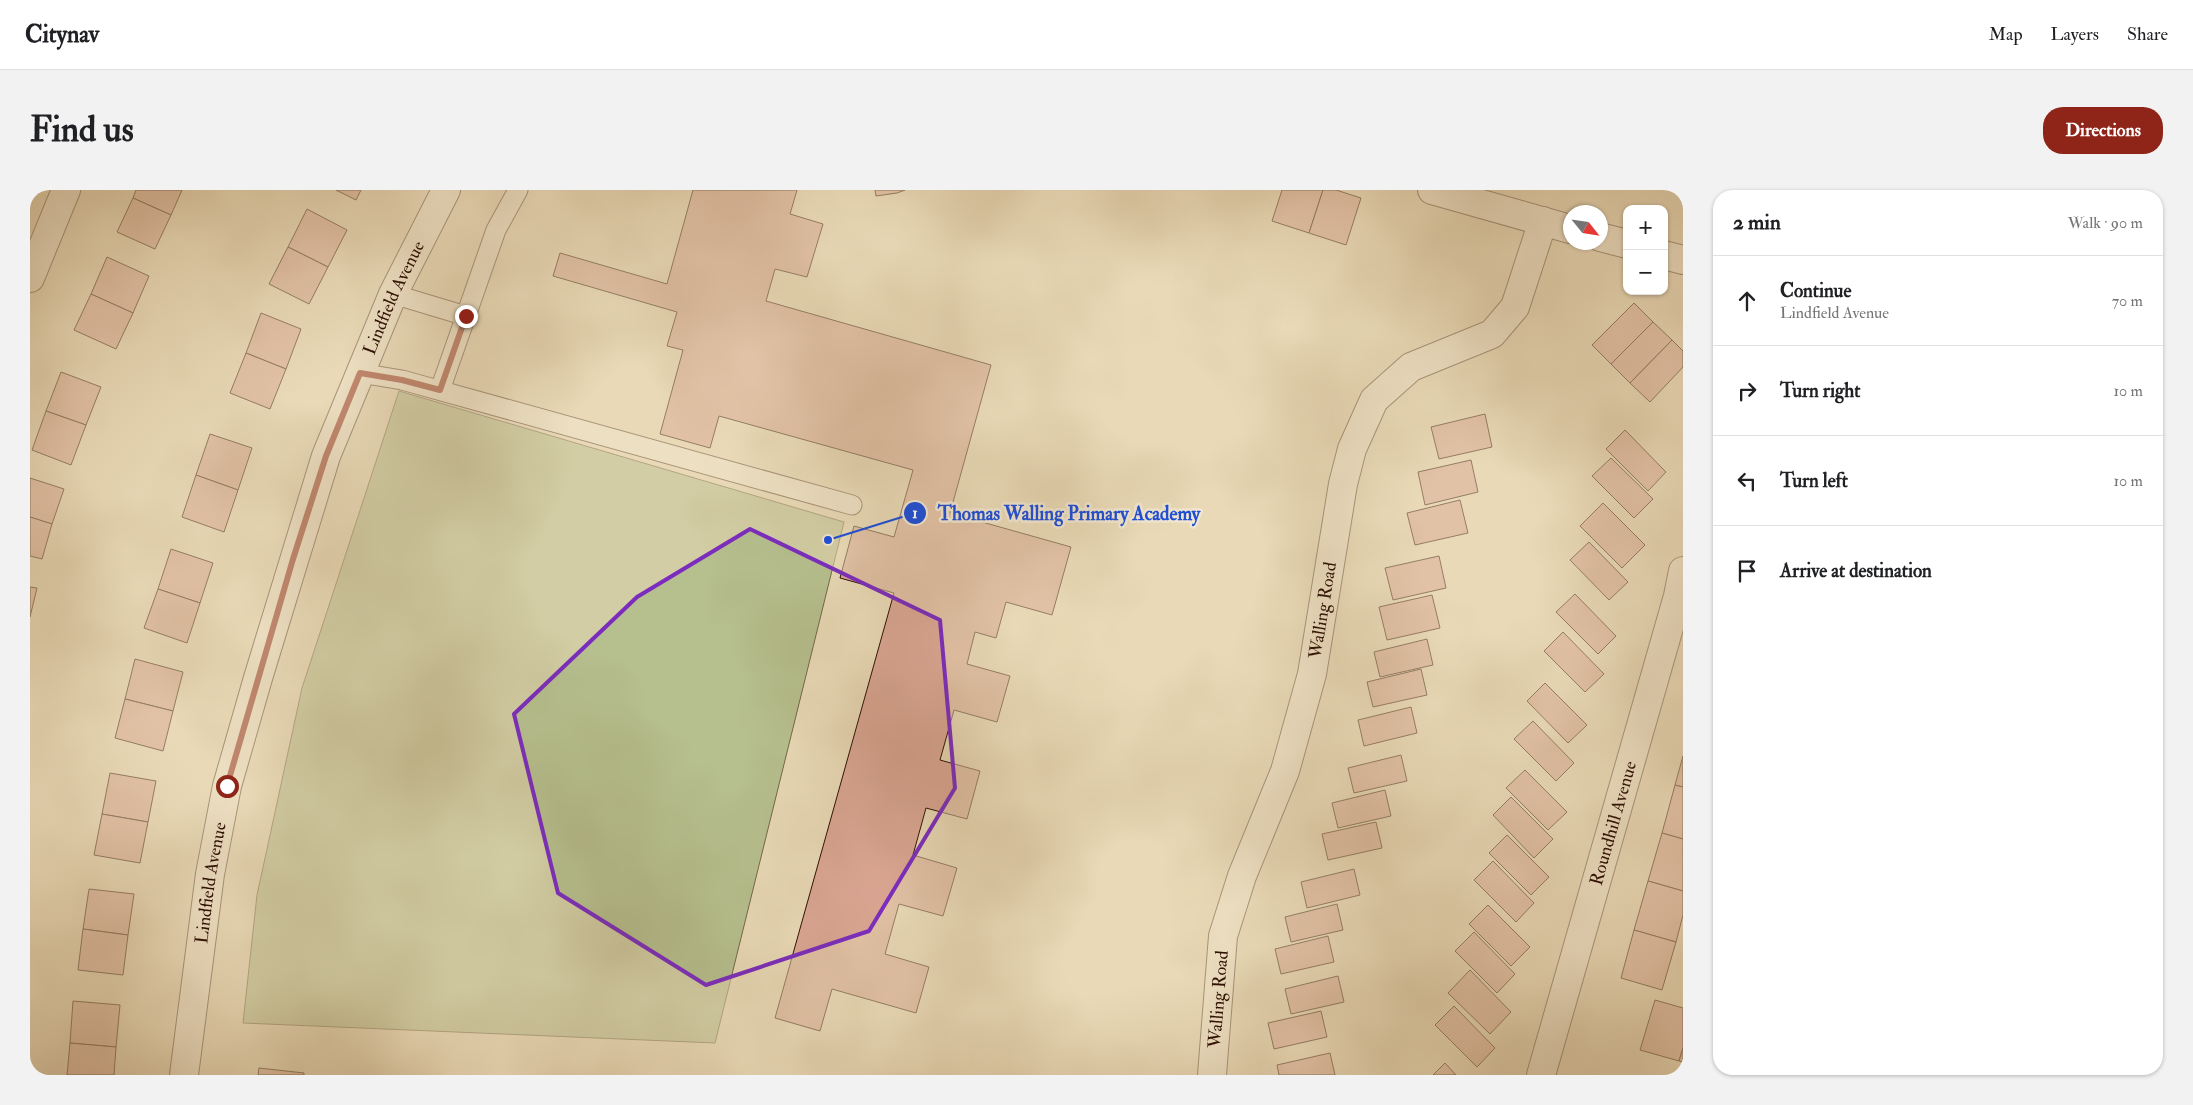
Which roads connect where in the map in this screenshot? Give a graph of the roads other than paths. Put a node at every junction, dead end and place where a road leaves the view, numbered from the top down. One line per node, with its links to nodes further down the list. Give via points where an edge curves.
1 (66, 190): 11 (street)
2 (446, 190): 12 (street, Lindfield Avenue)
3 (518, 190): 13 (lane, via 496,230)
4 (1432, 190): 5 (street)
5 (1544, 221): 6 (street); 19 (street, Walling Road, via 1515,307 1492,334 1411,367 1374,400 1352,449 1343,484 1312,674 1285,771 1242,876 1223,936)
6 (1563, 226)
7 (1608, 239): 8 (street)
8 (1623, 243)
9 (1668, 256): 10 (street)
10 (1683, 260)
11 (30, 278)
12 (393, 294): 13 (lane); 14 (street, Lindfield Avenue)
13 (466, 316): 15 (lane)
14 (360, 373): 15 (lane); 18 (street, Lindfield Avenue, via 326,456 227,786 210,874)
15 (440, 390): 16 (lane)
16 (852, 505)
17 (1681, 588): 20 (street, Roundhill Avenue)
18 (184, 1075)
19 (1212, 1075)
20 (1540, 1075)

